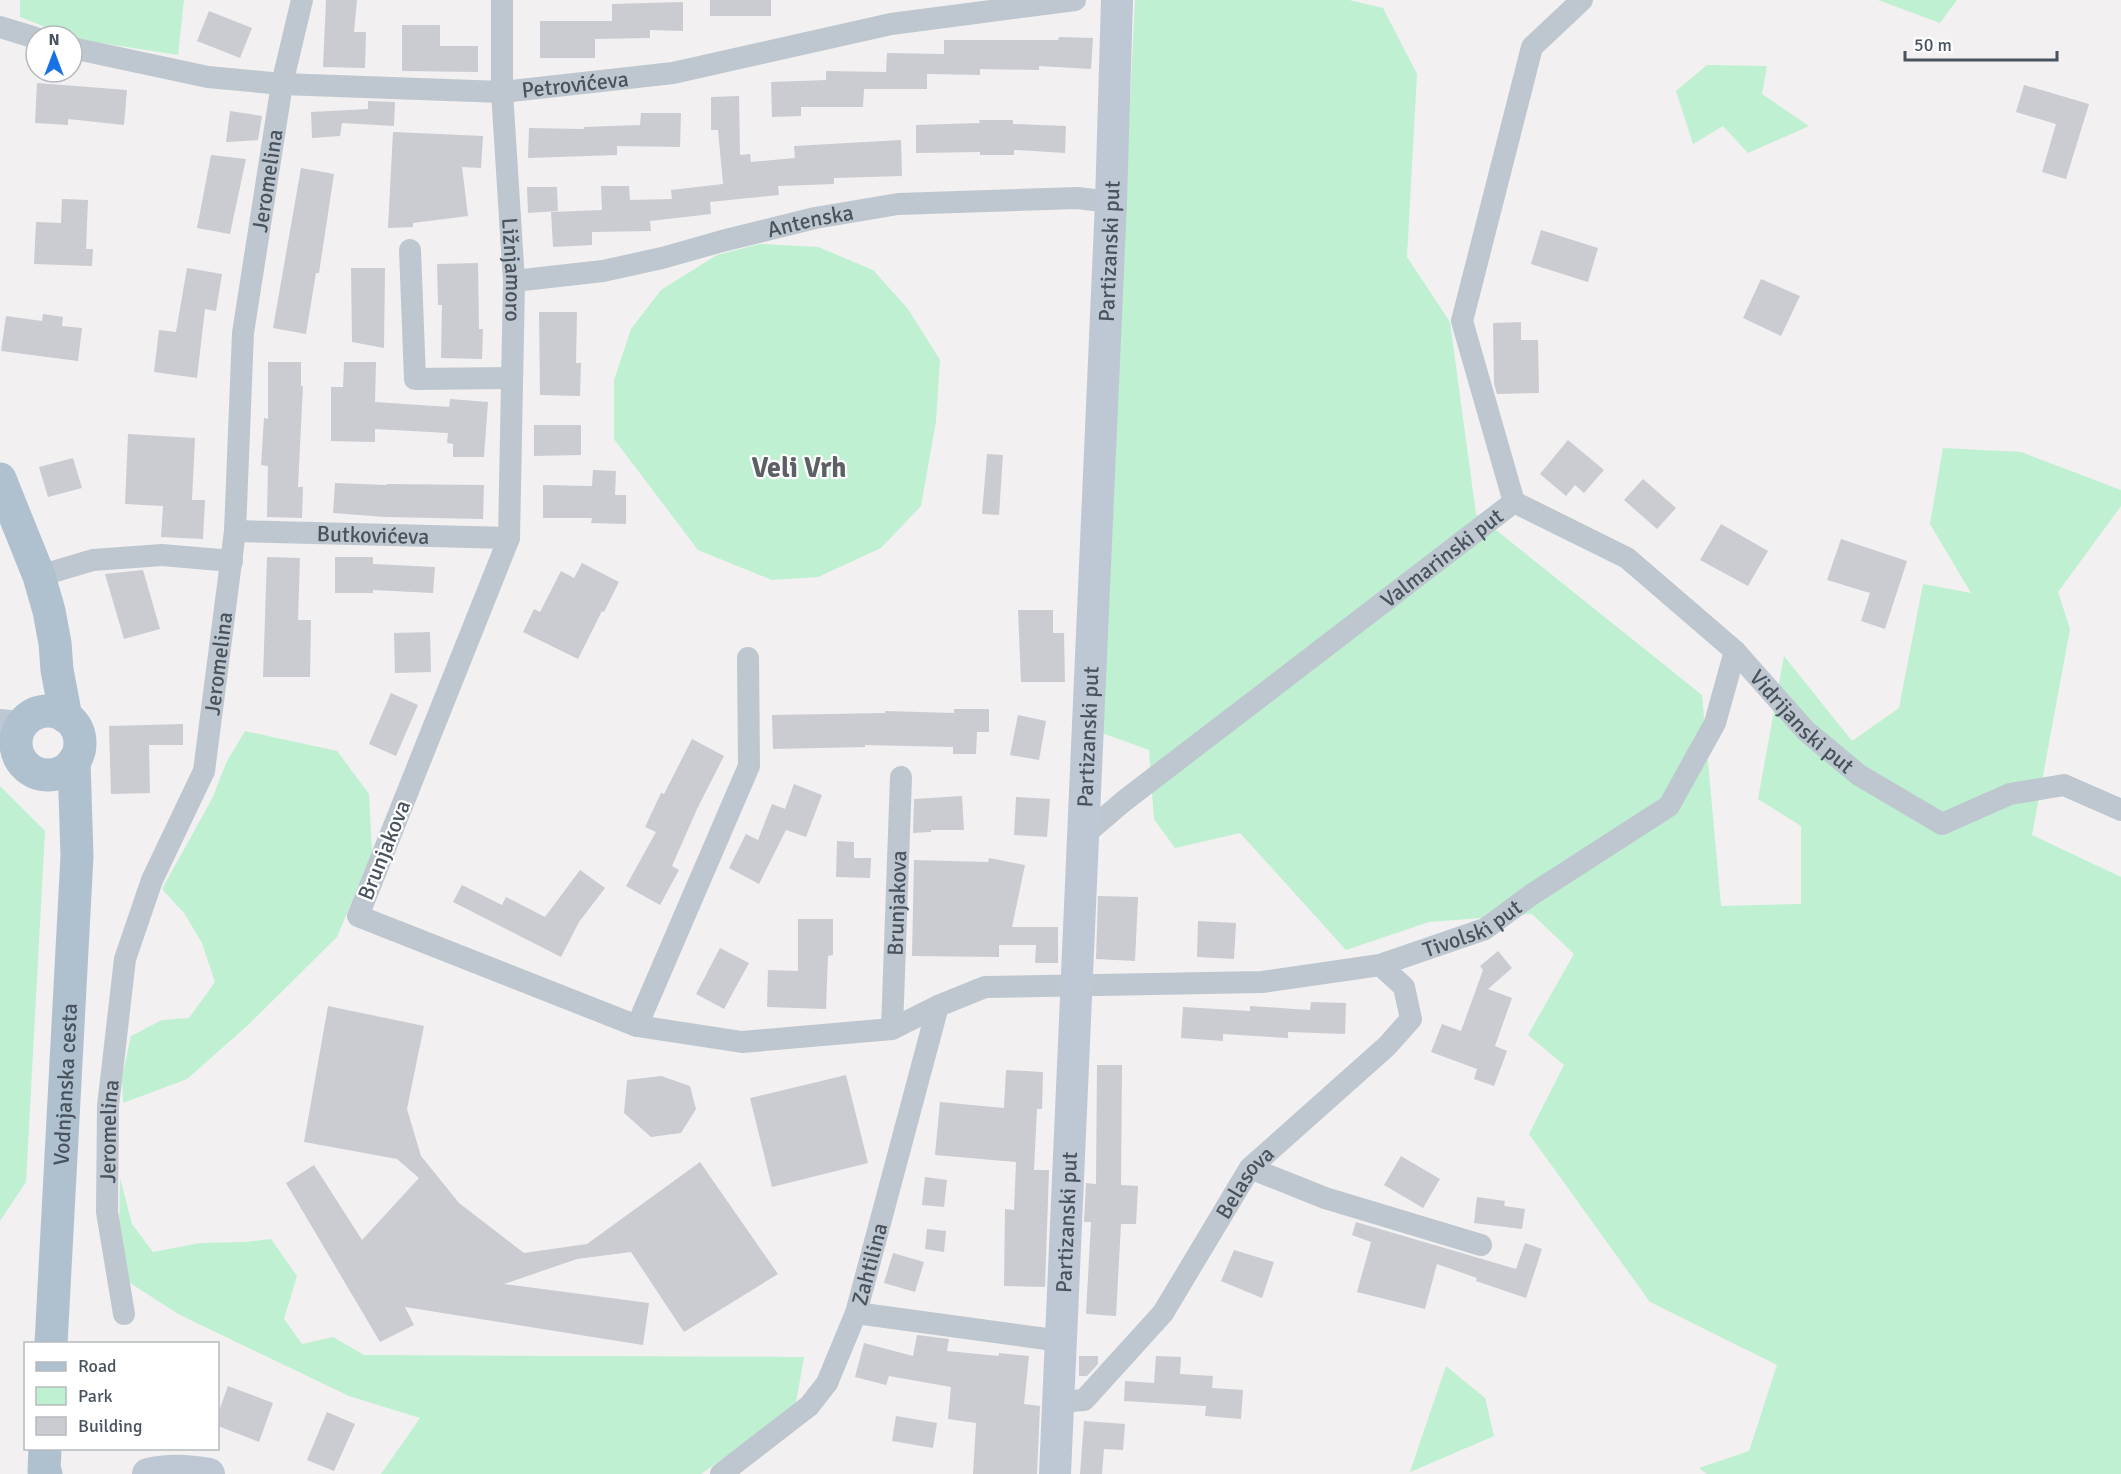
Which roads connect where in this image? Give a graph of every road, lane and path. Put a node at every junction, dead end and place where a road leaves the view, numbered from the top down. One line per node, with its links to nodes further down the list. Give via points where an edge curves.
1 (302, 0): 9 (street, Jeromelina)
2 (502, 0): 10 (street, Ližnjamoro)
3 (1075, 0): 10 (street, Petrovićeva, via 891,24 673,73)
4 (1117, 0): 11 (street, Partizanski put)
5 (1582, 0): 16 (street, Valmarinski put, via 1532,47 1462,321)
6 (0, 27): 7 (street)
7 (24, 34)
8 (84, 50): 9 (street, Petrovićeva, via 208,76)
9 (282, 84): 10 (street, Petrovićeva); 17 (street, Jeromelina, via 243,333)
10 (502, 92): 13 (street, Ližnjamoro)
11 (1111, 202): 13 (street, Antenska, via 1077,198 898,204 815,218 603,271); 29 (street, Partizanski put)
12 (410, 250): 14 (street, via 415,379)
13 (514, 281): 14 (street, Ližnjamoro)
14 (512, 378): 18 (street, Ližnjamoro)
15 (0, 479): 20 (main road)
16 (1514, 502): 21 (street, Vidrijanski put, via 1627,558); 29 (street, Valmarinski put)
17 (236, 531): 18 (street, Butkovićeva); 19 (street, Jeromelina)
18 (509, 538): 33 (street, Brunjakova, via 358,916)
19 (232, 561): 20 (street, via 162,555 93,560); 38 (street, Jeromelina, via 204,771 152,880 125,959 108,1106 107,1212)
20 (39, 576): 23 (main road, via 51,621 57,670)
21 (1735, 651): 27 (street, Vidrijanski put, via 1806,731 1859,775 1942,824 2010,794 2064,785); 30 (street, Tivolski put, via 1715,723 1669,806 1485,929)
22 (748, 658): 33 (street, via 749,766)
23 (23, 730): 24 (main road, via 75,726 79,750); 25 (main road, via 21,761)
24 (74, 761): 25 (main road, via 66,770); 28 (main road, Vodnjanska cesta)
25 (42, 774): 28 (main road)
26 (901, 777): 34 (street, Brunjakova)
27 (2121, 810)
28 (76, 826): 40 (main road, Vodnjanska cesta, via 75,909)
29 (1083, 836): 31 (street, Partizanski put)
30 (1380, 965): 31 (street, Tivolski put, via 1262,982); 35 (street, Belasova, via 1404,987 1411,1018 1387,1046)
31 (1077, 985): 32 (street, Brunjakova, via 985,987); 39 (street, Partizanski put)
32 (938, 1006): 34 (street, Brunjakova); 37 (street, Zahtilina)
33 (637, 1026): 34 (street, Brunjakova, via 742,1042)
34 (892, 1029)
35 (1250, 1168): 36 (street, via 1325,1198); 41 (street, Belasova, via 1163,1313 1084,1400)
36 (1481, 1245)
37 (856, 1313): 39 (street); 46 (street, Zahtilina, via 827,1383 809,1406)
38 (124, 1314)
39 (1061, 1341): 41 (street, Partizanski put)
40 (51, 1342)
41 (1059, 1402): 47 (street, Partizanski put)
42 (45, 1450): 43 (main road)
43 (46, 1474)
44 (148, 1474): 45 (street, via 189,1470)
45 (209, 1474)
46 (721, 1474)
47 (1055, 1474)

